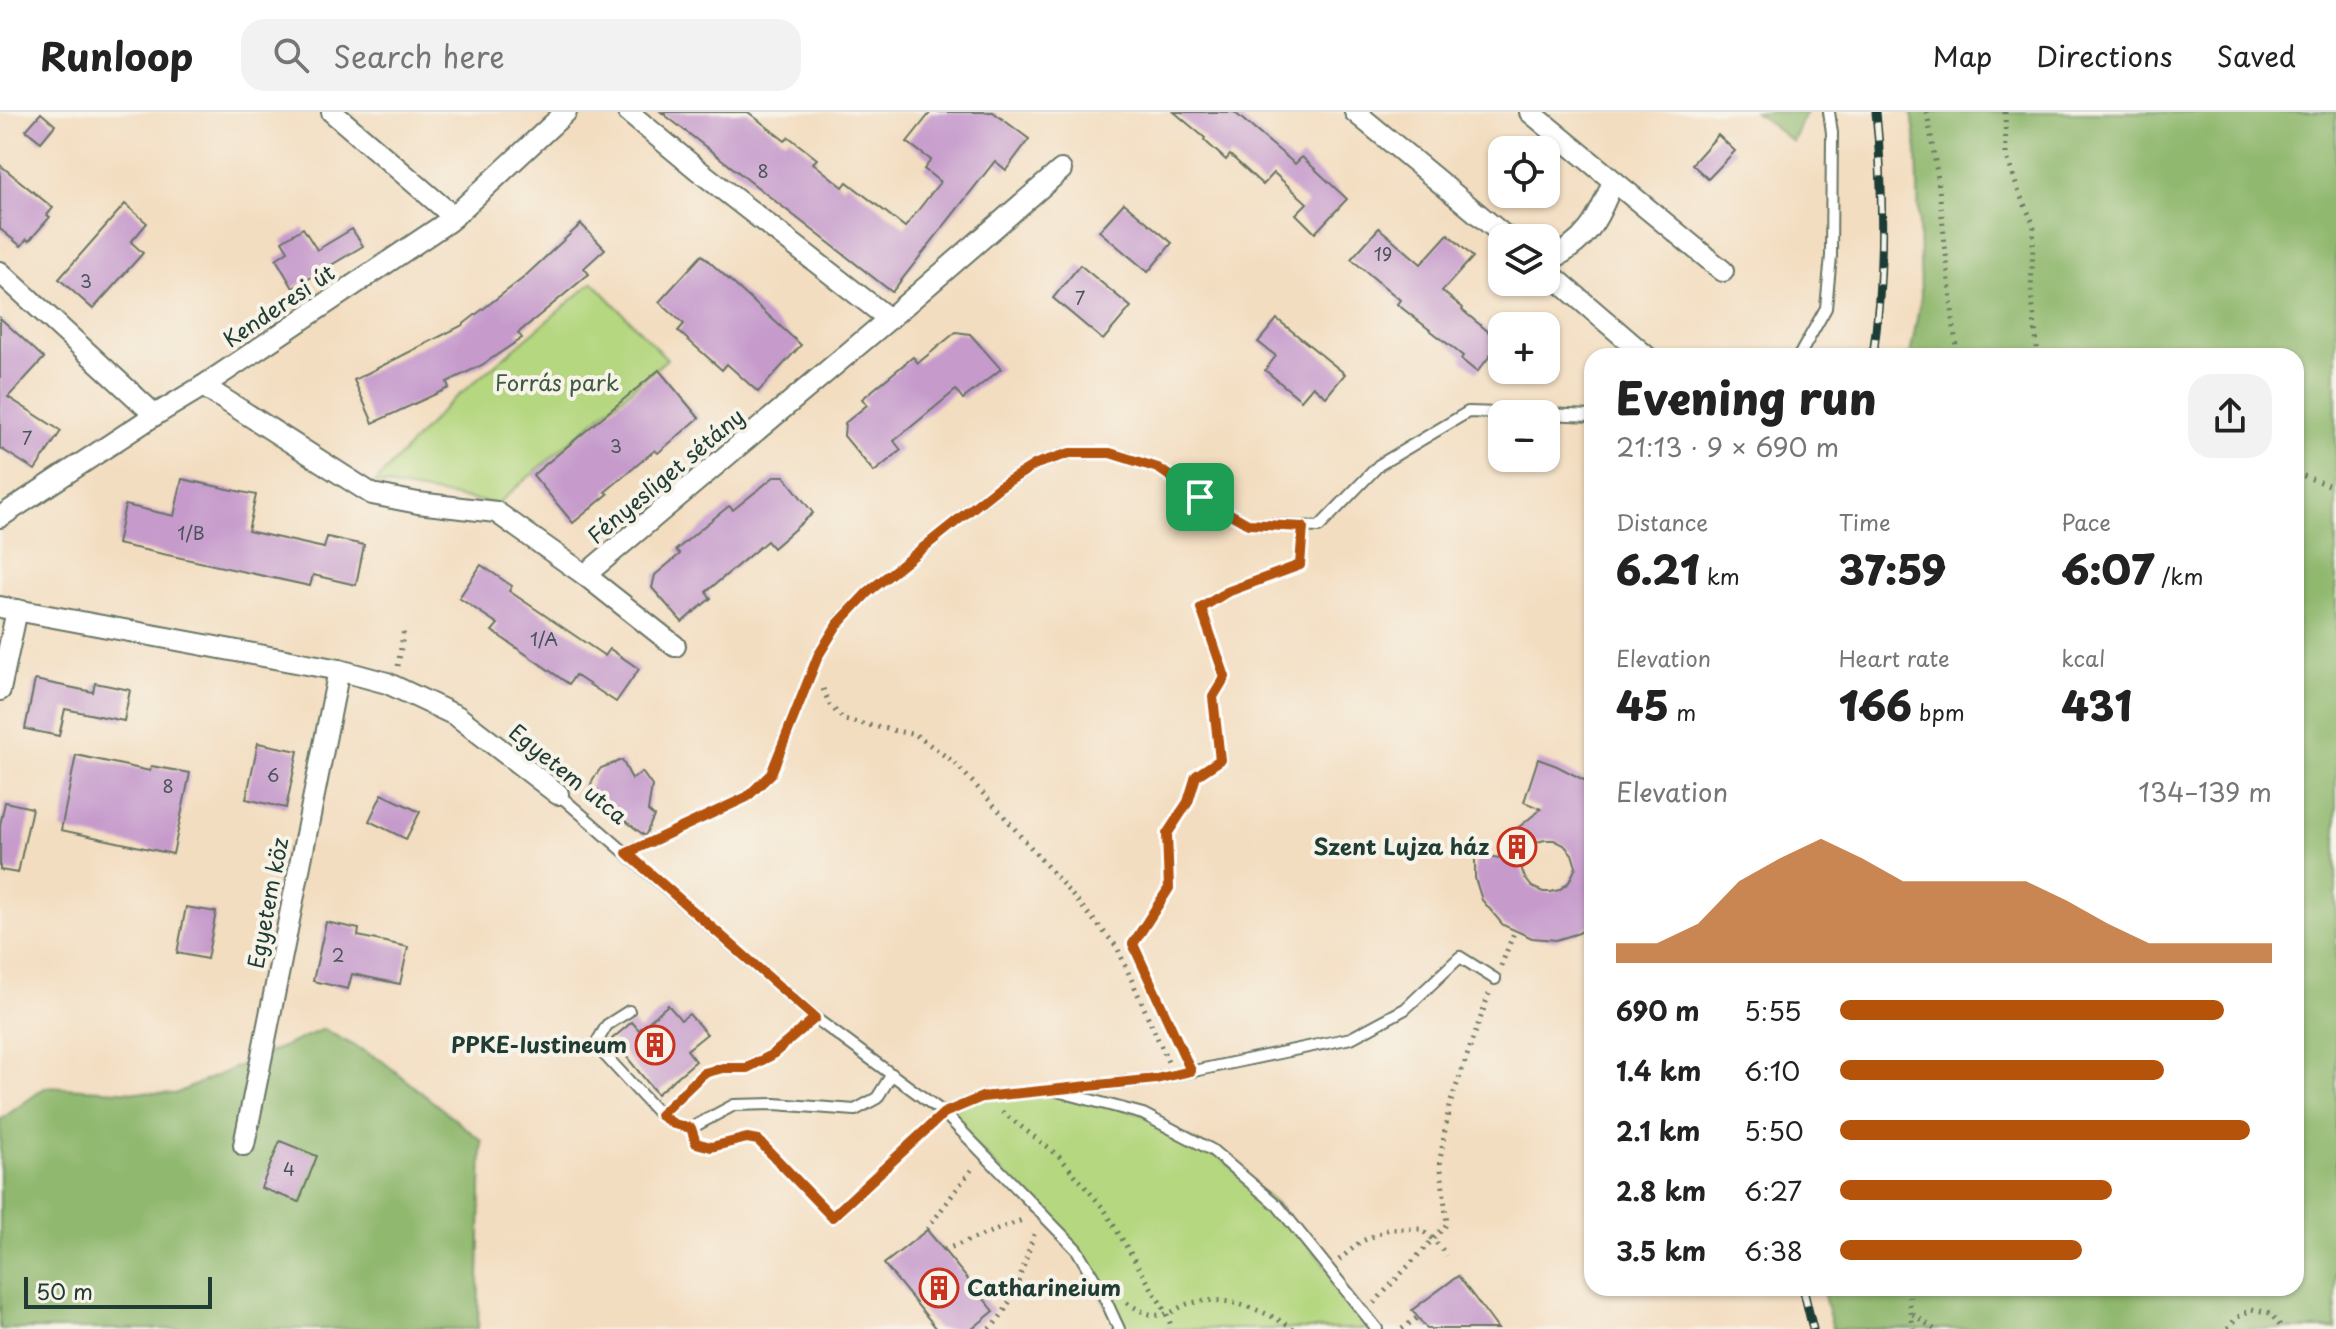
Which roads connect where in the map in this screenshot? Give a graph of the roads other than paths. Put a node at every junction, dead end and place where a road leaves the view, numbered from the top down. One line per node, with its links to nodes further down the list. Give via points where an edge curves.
1 (332, 112): 9 (street)
2 (566, 112): 9 (street, Kenderesi út)
3 (628, 112): 15 (street)
4 (1355, 112): 10 (street)
5 (1530, 112): 8 (street)
6 (1829, 112): 17 (lane, via 1831,256 1826,308)
7 (1061, 170): 15 (street, Fényesliget sétány)
8 (1613, 181): 11 (street, via 1596,222); 12 (street)
9 (454, 217): 18 (street, Kenderesi út)
10 (1490, 224)
11 (1560, 254)
12 (1723, 271)
13 (0, 272): 20 (street)
14 (1560, 282): 16 (street)
15 (889, 319): 24 (street, Fényesliget sétány)
16 (1637, 348)
17 (1804, 348)
18 (203, 386): 20 (street, Kenderesi út); 24 (street, Fényesliget sétány, via 372,494 496,512)
19 (1488, 413): 30 (lane, via 1468,412 1379,465 1319,527 1248,524 1158,468 1110,453 1070,453 1036,464 999,487 868,592 837,625 818,656 771,774 747,797)
20 (155, 415): 23 (street, Kenderesi út)
21 (1560, 415): 22 (lane)
22 (1584, 416)
23 (0, 517)
24 (585, 575): 26 (street)
25 (8, 609): 27 (street, Egyetem utca); 28 (street)
26 (675, 646)
27 (339, 670): 29 (street, Egyetem utca, via 394,687 457,716); 36 (street, Egyetem köz)
28 (0, 690)
29 (558, 794): 30 (lane, Egyetem utca)
30 (627, 853): 33 (lane, Egyetem utca, via 815,1018)
31 (1495, 979): 34 (lane, via 1460,957 1405,1009 1351,1038 1174,1075)
32 (629, 1011): 33 (lane, via 607,1025 598,1040 602,1052 674,1124 691,1128 734,1105 855,1110 877,1098)
33 (892, 1074): 35 (lane, Egyetem utca)
34 (1053, 1090): 35 (lane, via 982,1097); 38 (lane, via 1143,1114 1212,1150 1278,1206)
35 (944, 1113): 37 (lane, Egyetem utca, via 1077,1250)
36 (244, 1145)
37 (1119, 1329)
38 (1377, 1329)

